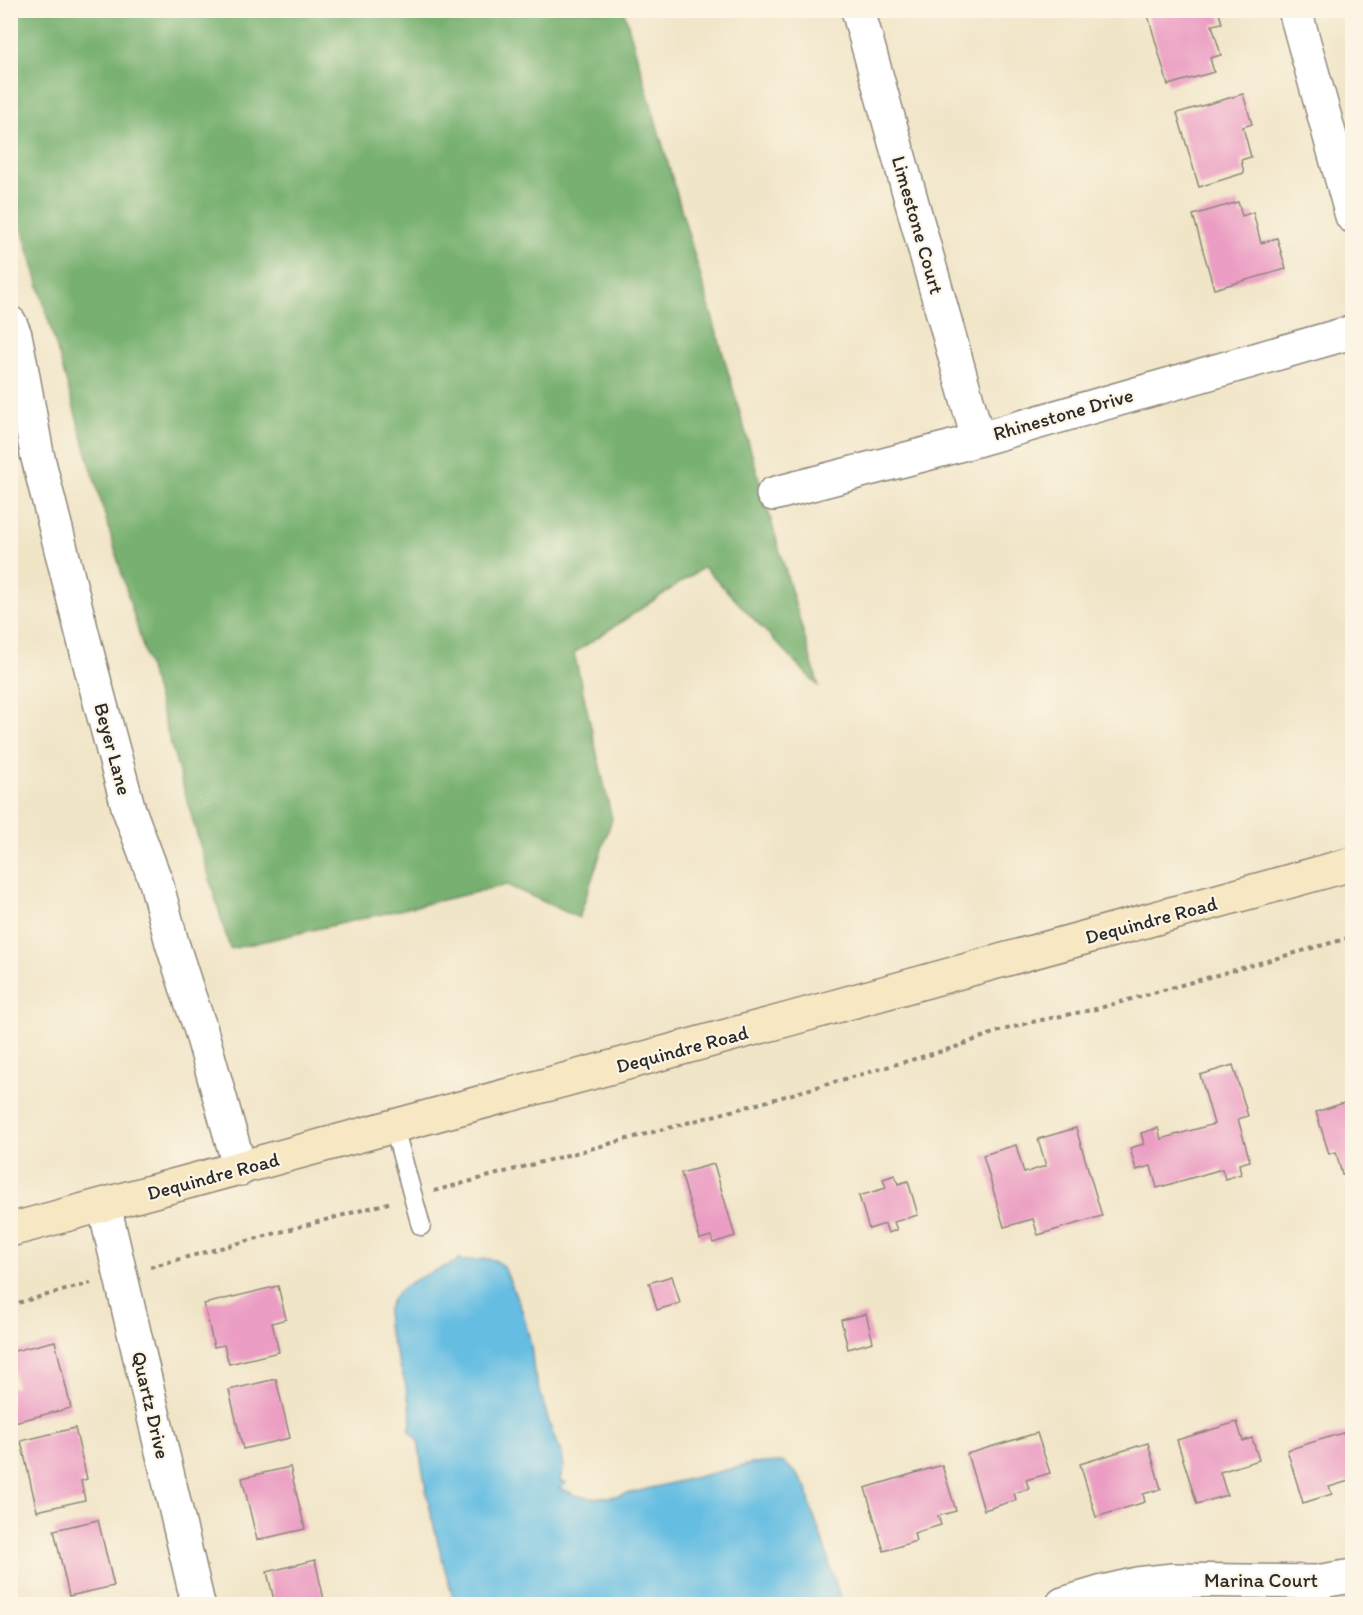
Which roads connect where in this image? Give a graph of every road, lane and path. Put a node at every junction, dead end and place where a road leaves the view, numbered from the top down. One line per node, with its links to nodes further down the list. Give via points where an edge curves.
1 (858, 10): 6 (street, Limestone Court)
2 (1294, 10): 3 (street)
3 (1353, 216)
4 (10, 323): 11 (street, Beyer Lane, via 37,454 129,810 156,882)
5 (1353, 332): 6 (street, Rhinestone Drive)
6 (978, 439): 7 (street, Rhinestone Drive)
7 (773, 494)
8 (1353, 864): 10 (main road, Dequindre Road)
9 (1353, 937): 12 (path, via 1096,1009 1032,1022 784,1097)
10 (394, 1127): 11 (main road, Dequindre Road); 12 (lane)
11 (240, 1169): 13 (main road, Dequindre Road)
12 (412, 1197): 14 (lane); 16 (path)
13 (104, 1205): 15 (main road, Dequindre Road); 20 (street, Quartz Drive)
14 (421, 1226)
15 (10, 1230)
16 (147, 1268)
17 (98, 1281): 18 (path)
18 (10, 1305)
19 (1353, 1576): 21 (street, Marina Court, via 1316,1581 1173,1580 1137,1584)
20 (198, 1605)
21 (1063, 1605)

